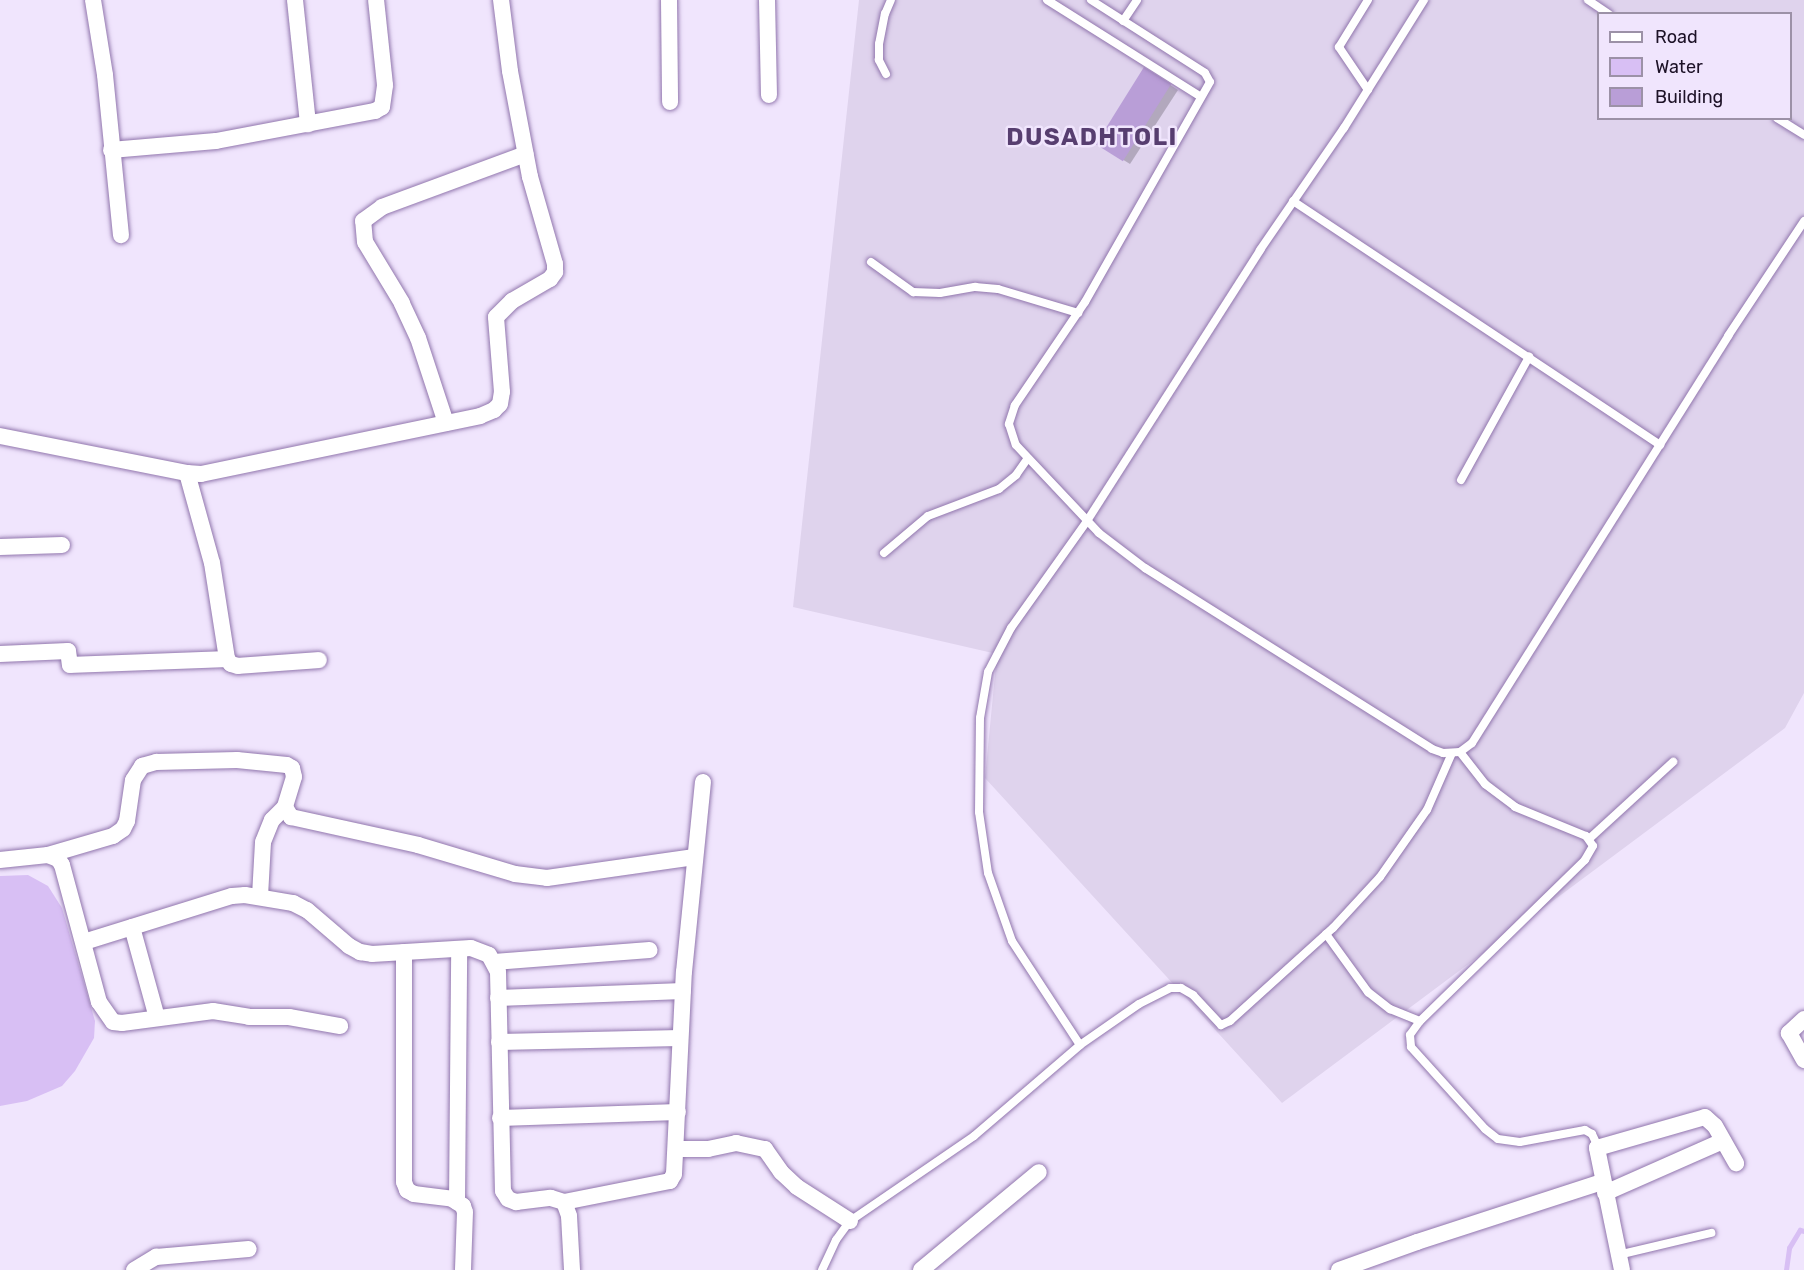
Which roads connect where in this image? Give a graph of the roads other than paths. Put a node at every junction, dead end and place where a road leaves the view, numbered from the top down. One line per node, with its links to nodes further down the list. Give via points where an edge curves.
1 (93, 0): 24 (street)
2 (295, 0): 22 (street)
3 (376, 0): 22 (street, via 385,85 382,107)
4 (501, 0): 25 (street)
5 (669, 0): 20 (street)
6 (767, 0): 18 (street)
7 (891, 0): 16 (lane, via 879,45 879,60)
8 (1047, 0): 19 (lane)
9 (1091, 0): 15 (lane)
10 (1137, 0): 15 (lane)
11 (1368, 0): 17 (lane, via 1339,47)
12 (1424, 0): 17 (lane)
13 (1588, 0): 14 (lane)
14 (1606, 12)
15 (1123, 21): 19 (lane, via 1208,76 1209,86)
16 (886, 74)
17 (1368, 90): 26 (lane)
18 (769, 95)
19 (1201, 97): 30 (lane)
20 (670, 102)
21 (1781, 120): 23 (lane)
22 (308, 124): 24 (street, via 216,141)
23 (1804, 135)
24 (111, 150): 28 (street)
25 (525, 154): 32 (street, via 555,272 496,317 500,404 480,416); 32 (street, via 382,207 363,221 365,242 418,338)
26 (1293, 201): 31 (lane); 38 (lane)
27 (1804, 221): 34 (lane)
28 (121, 235)
29 (870, 262): 30 (lane, via 914,292 998,289)
30 (1078, 314): 35 (lane, via 1011,414 1011,435)
31 (1528, 357): 34 (lane); 37 (lane)
32 (446, 423): 36 (street, via 213,472)
33 (0, 436): 36 (street)
34 (1660, 445): 45 (lane, via 1472,743)
35 (1027, 459): 38 (lane); 41 (lane, via 999,489 928,516)
36 (187, 473): 43 (street, via 212,563)
37 (1461, 480)
38 (1087, 521): 45 (lane, via 1145,568 1432,749); 69 (lane, via 997,652 983,690 980,728 979,812 995,898 1012,941)
39 (62, 545): 40 (street)
40 (0, 547)
41 (884, 553)
42 (0, 654): 43 (street, via 68,651 70,665)
43 (226, 658): 44 (street, via 238,666)
44 (318, 660)
45 (1456, 753): 49 (lane, via 1485,784 1515,807); 55 (lane, via 1411,835 1380,877)
46 (1672, 762): 49 (lane)
47 (703, 782): 51 (street)
48 (285, 807): 50 (street, via 294,777 287,765 237,760 156,762 135,772 123,829 113,836); 51 (street, via 291,818 301,821 418,845 530,877 547,878); 53 (street, via 272,820 263,842)
49 (1590, 838): 65 (lane, via 1593,846 1585,860)
50 (48, 855): 52 (street); 56 (street, via 62,865)
51 (695, 857): 61 (street)
52 (0, 860)
53 (260, 896): 54 (street, via 232,896); 59 (street, via 307,910 360,952)
54 (132, 927): 56 (street); 63 (street)
55 (1326, 934): 65 (lane, via 1368,993 1390,1009); 69 (lane, via 1225,1024 1219,1023 1193,995 1176,987 1138,1004)
56 (84, 942): 63 (street, via 99,1002 113,1022)
57 (459, 949): 59 (street); 60 (street, via 481,951); 79 (street)
58 (650, 950): 60 (street)
59 (404, 952): 79 (street, via 404,1182 414,1194)
60 (494, 962): 62 (street)
61 (682, 990): 62 (street); 67 (street)
62 (498, 998): 68 (street)
63 (157, 1018): 66 (street, via 213,1011)
64 (1804, 1019): 70 (street, via 1789,1033)
65 (1420, 1021): 74 (lane, via 1410,1035 1411,1047 1492,1136 1504,1142 1520,1142 1585,1130 1593,1134)
66 (340, 1026)
67 (680, 1038): 68 (street); 71 (street)
68 (499, 1042): 72 (street)
69 (1080, 1045): 81 (lane, via 974,1136)
70 (1804, 1060)
71 (678, 1112): 72 (street); 75 (street)
72 (500, 1118): 80 (street, via 501,1179 508,1199 516,1202 551,1198)
73 (1723, 1141): 74 (street, via 1705,1117); 76 (street); 78 (street)
74 (1598, 1147): 78 (street)
75 (677, 1149): 80 (street, via 670,1181); 81 (street, via 708,1149 736,1143 765,1149 797,1187)
76 (1736, 1163)
77 (1039, 1172): 90 (street)
78 (1604, 1188): 84 (street); 85 (street)
79 (458, 1202): 87 (street, via 465,1212)
80 (564, 1202): 88 (street, via 569,1216)
81 (850, 1221): 89 (lane)
82 (1711, 1233): 84 (lane)
83 (249, 1249): 86 (street, via 156,1257)
84 (1619, 1266)
85 (1345, 1269)
86 (134, 1270)
87 (463, 1270)
88 (572, 1270)
89 (822, 1270)
90 (921, 1270)

